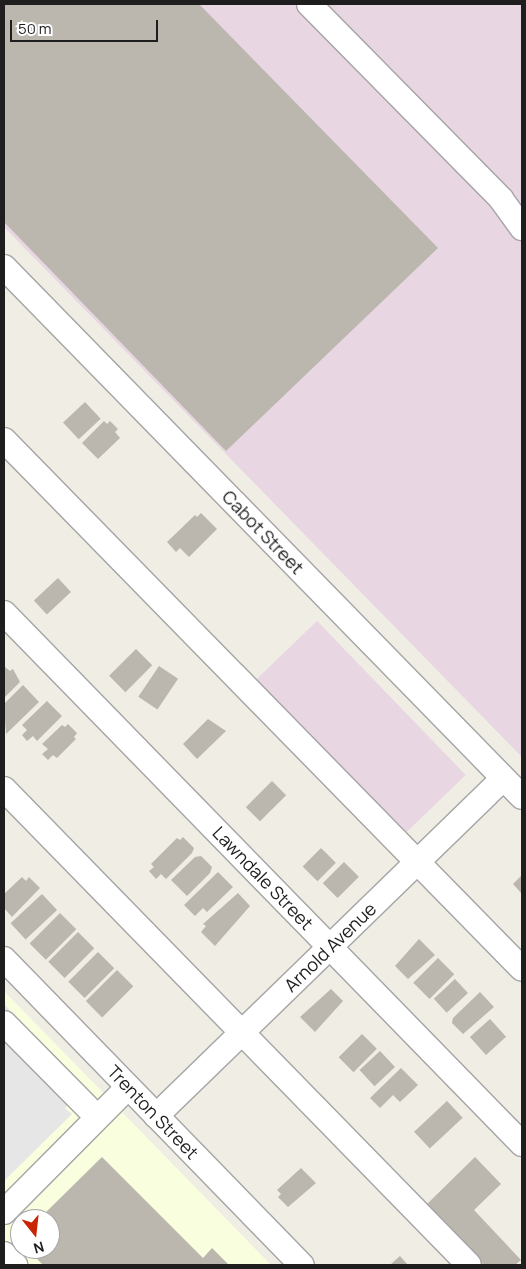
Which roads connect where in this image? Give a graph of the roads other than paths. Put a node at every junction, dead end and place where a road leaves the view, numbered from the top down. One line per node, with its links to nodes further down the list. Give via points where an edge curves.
1 (309, 4): 2 (street, via 501,199)
2 (522, 228)
3 (4, 267): 6 (street, Cabot Street)
4 (4, 440): 9 (street)
5 (4, 613): 10 (street, Lawndale Street)
6 (503, 778): 8 (street, Cabot Street); 9 (street, Arnold Avenue)
7 (4, 789): 14 (street)
8 (522, 797)
9 (417, 861): 10 (street, Arnold Avenue); 12 (street)
10 (330, 947): 14 (street, Arnold Avenue); 18 (street, Lawndale Street)
11 (4, 959): 15 (street, Trenton Street)
12 (522, 969)
13 (4, 1023): 17 (street)
14 (242, 1032): 16 (street, Arnold Avenue); 23 (street)
15 (128, 1087): 16 (street, Trenton Street); 17 (street)
16 (156, 1116): 22 (street, Trenton Street)
17 (97, 1117): 19 (street)
18 (522, 1144)
19 (4, 1212)
20 (4, 1254): 21 (street)
21 (15, 1265)
22 (302, 1265)
23 (469, 1265)

